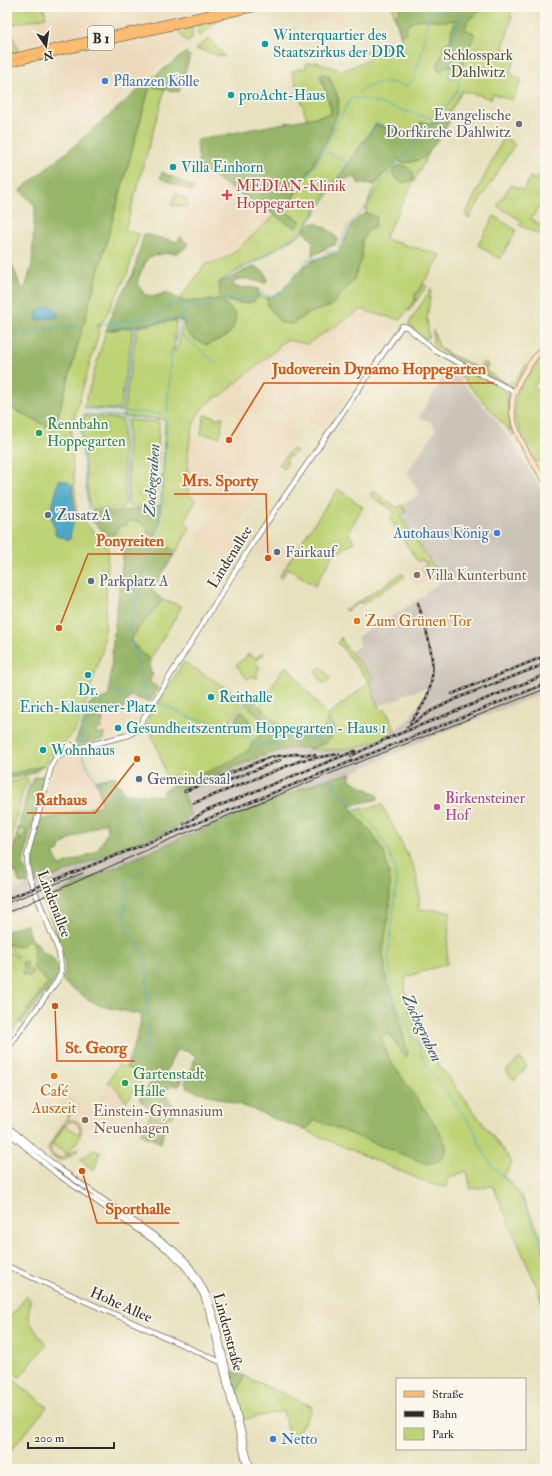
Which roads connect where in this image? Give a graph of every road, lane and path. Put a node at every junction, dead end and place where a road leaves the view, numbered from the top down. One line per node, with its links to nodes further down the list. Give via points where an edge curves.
1 (237, 7): 3 (main road, B 1)
2 (260, 7): 3 (main road, B 1)
3 (195, 19): 4 (main road, B 1); 5 (main road, B 1)
4 (7, 58)
5 (7, 64)
6 (545, 344): 7 (main road, via 528,366)
7 (515, 392): 8 (main road, via 515,426 529,456); 9 (street, Lindenallee, via 436,350 405,326 401,327 256,538 137,729 129,736 74,749 71,753 67,751 56,758 52,764 27,862 30,879 61,958 61,973)
8 (545, 481)
9 (7, 1049)
10 (7, 1126): 13 (street, Lindenstraße, via 57,1167 156,1235 186,1261 208,1298)
11 (7, 1131): 13 (street, Lindenstraße, via 57,1174 152,1238 182,1263 199,1288 206,1304)
12 (7, 1266): 13 (street, Hohe Allee)
13 (223, 1363): 14 (street, Lindenstraße); 15 (street, Lindenstraße)
14 (247, 1469)
15 (250, 1469)

